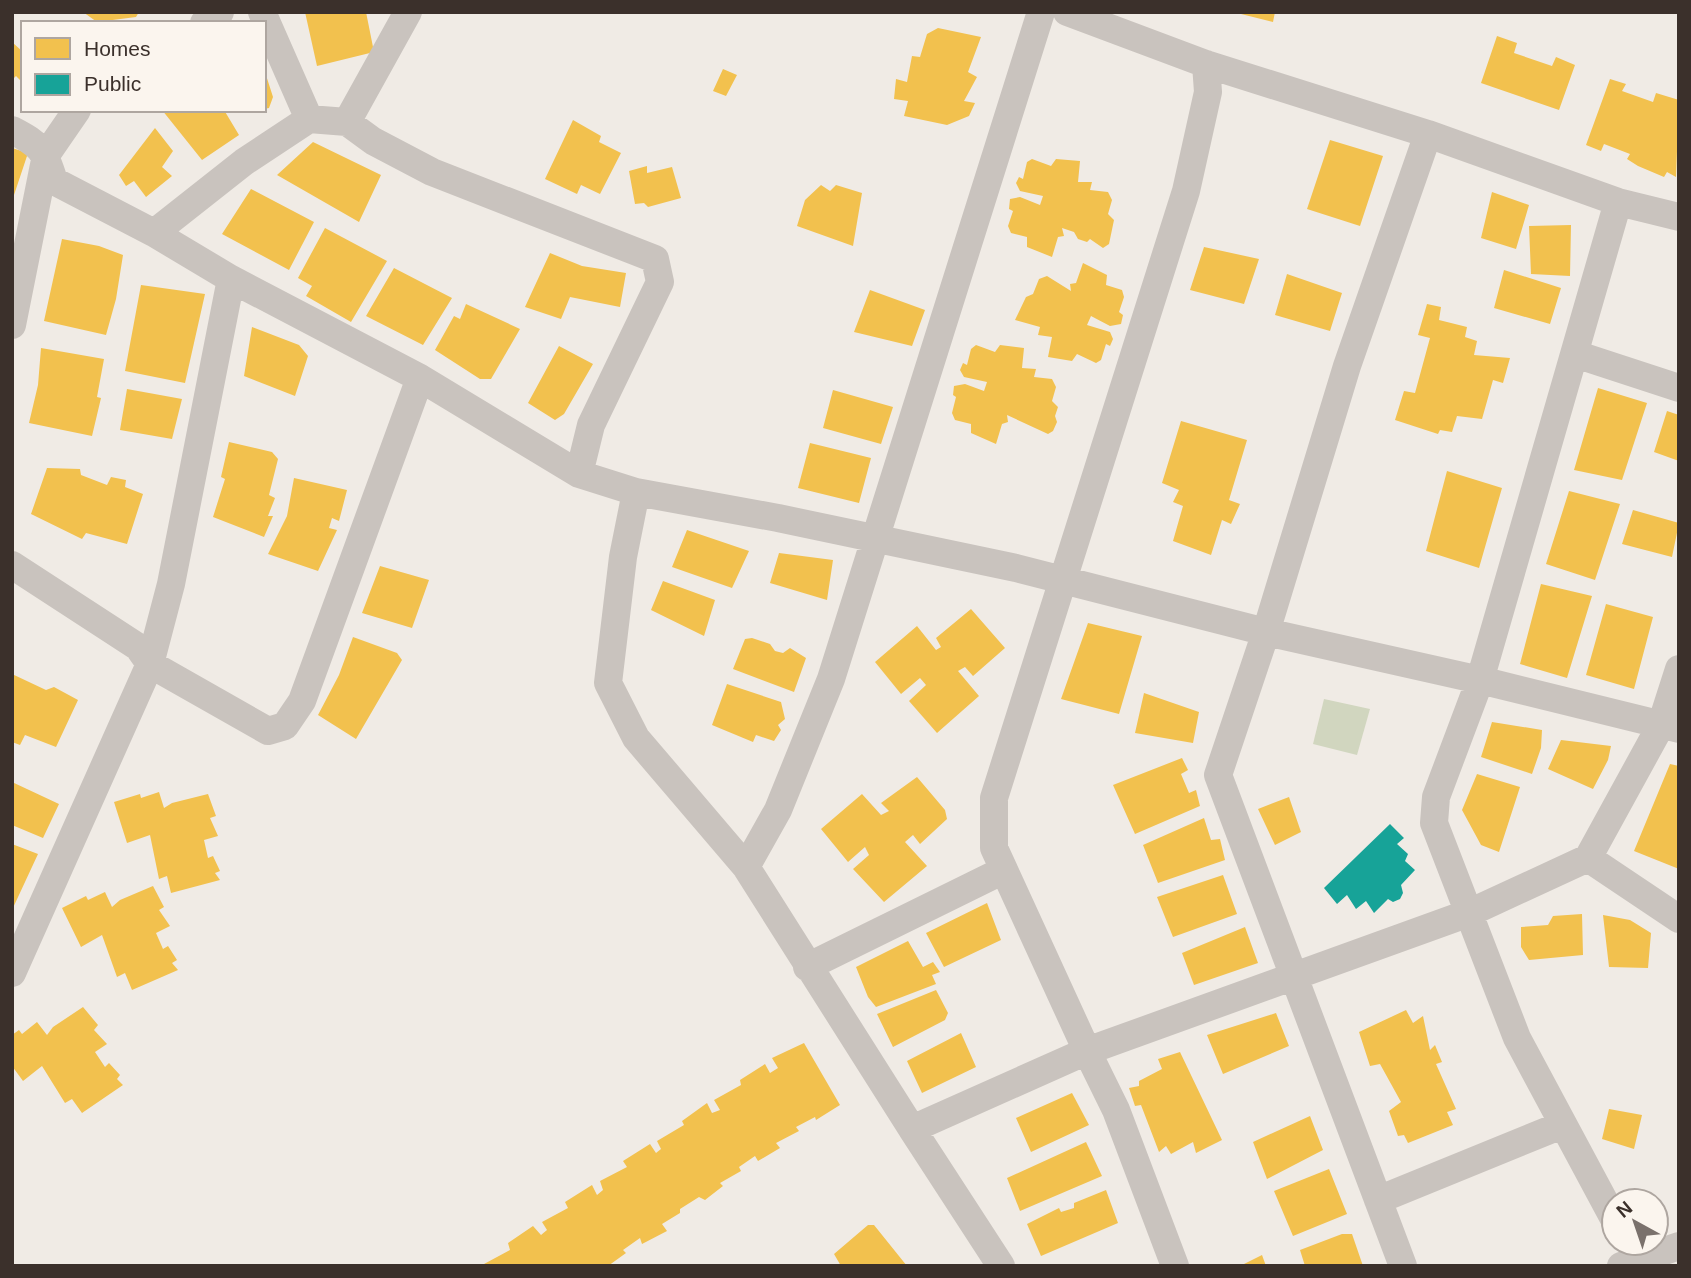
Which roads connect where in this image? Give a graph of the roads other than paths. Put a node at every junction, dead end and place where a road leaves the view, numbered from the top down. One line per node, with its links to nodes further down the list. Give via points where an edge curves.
1 (408, 12): 8 (street)
2 (1041, 12): 22 (street)
3 (1067, 12): 5 (street)
4 (266, 21): 7 (street)
5 (1206, 64): 10 (street); 24 (street, via 1208,92 1186,191)
6 (76, 112): 11 (street)
7 (309, 119): 8 (street); 14 (street, via 244,162)
8 (347, 122): 20 (street, via 432,172 655,259 660,282 592,425)
9 (12, 130): 11 (street, via 38,143)
10 (1429, 134): 12 (street); 25 (street, via 1347,366)
11 (46, 155): 14 (street, via 54,181); 16 (street)
12 (1618, 202): 13 (street); 17 (street)
13 (1679, 217)
14 (154, 233): 15 (street)
15 (231, 279): 18 (street); 26 (street, via 171,584)
16 (12, 326)
17 (1575, 354): 19 (street); 28 (street)
18 (420, 378): 20 (street); 26 (street, via 302,701 285,726 268,731)
19 (1679, 388)
20 (579, 474): 21 (street)
21 (636, 492): 22 (street); 31 (street, via 608,683 636,738)
22 (875, 538): 24 (street); 31 (street, via 831,679 778,810)
23 (12, 565): 26 (street, via 138,647)
24 (1064, 580): 25 (street); 32 (street, via 994,798 995,848)
25 (1266, 632): 28 (street); 37 (street, via 1218,775)
26 (150, 664): 36 (street)
27 (1679, 668): 29 (street)
28 (1480, 680): 29 (street); 33 (street, via 1436,797 1434,823)
29 (1670, 727): 30 (street)
30 (1588, 858): 33 (street); 34 (street)
31 (746, 867): 35 (street)
32 (1004, 870): 35 (street); 38 (street)
33 (1469, 913): 37 (street); 39 (street, via 1517,1038)
34 (1679, 919)
35 (807, 967): 40 (street)
36 (13, 971)
37 (1293, 976): 38 (street); 42 (street)
38 (1087, 1051): 40 (street); 46 (street, via 1116,1110)
39 (1562, 1125): 41 (street); 42 (street)
40 (912, 1129): 45 (street)
41 (1600, 1194)
42 (1378, 1200): 47 (street)
43 (1679, 1246): 44 (street)
44 (1631, 1259)
45 (1001, 1266)
46 (1175, 1266)
47 (1403, 1266)

